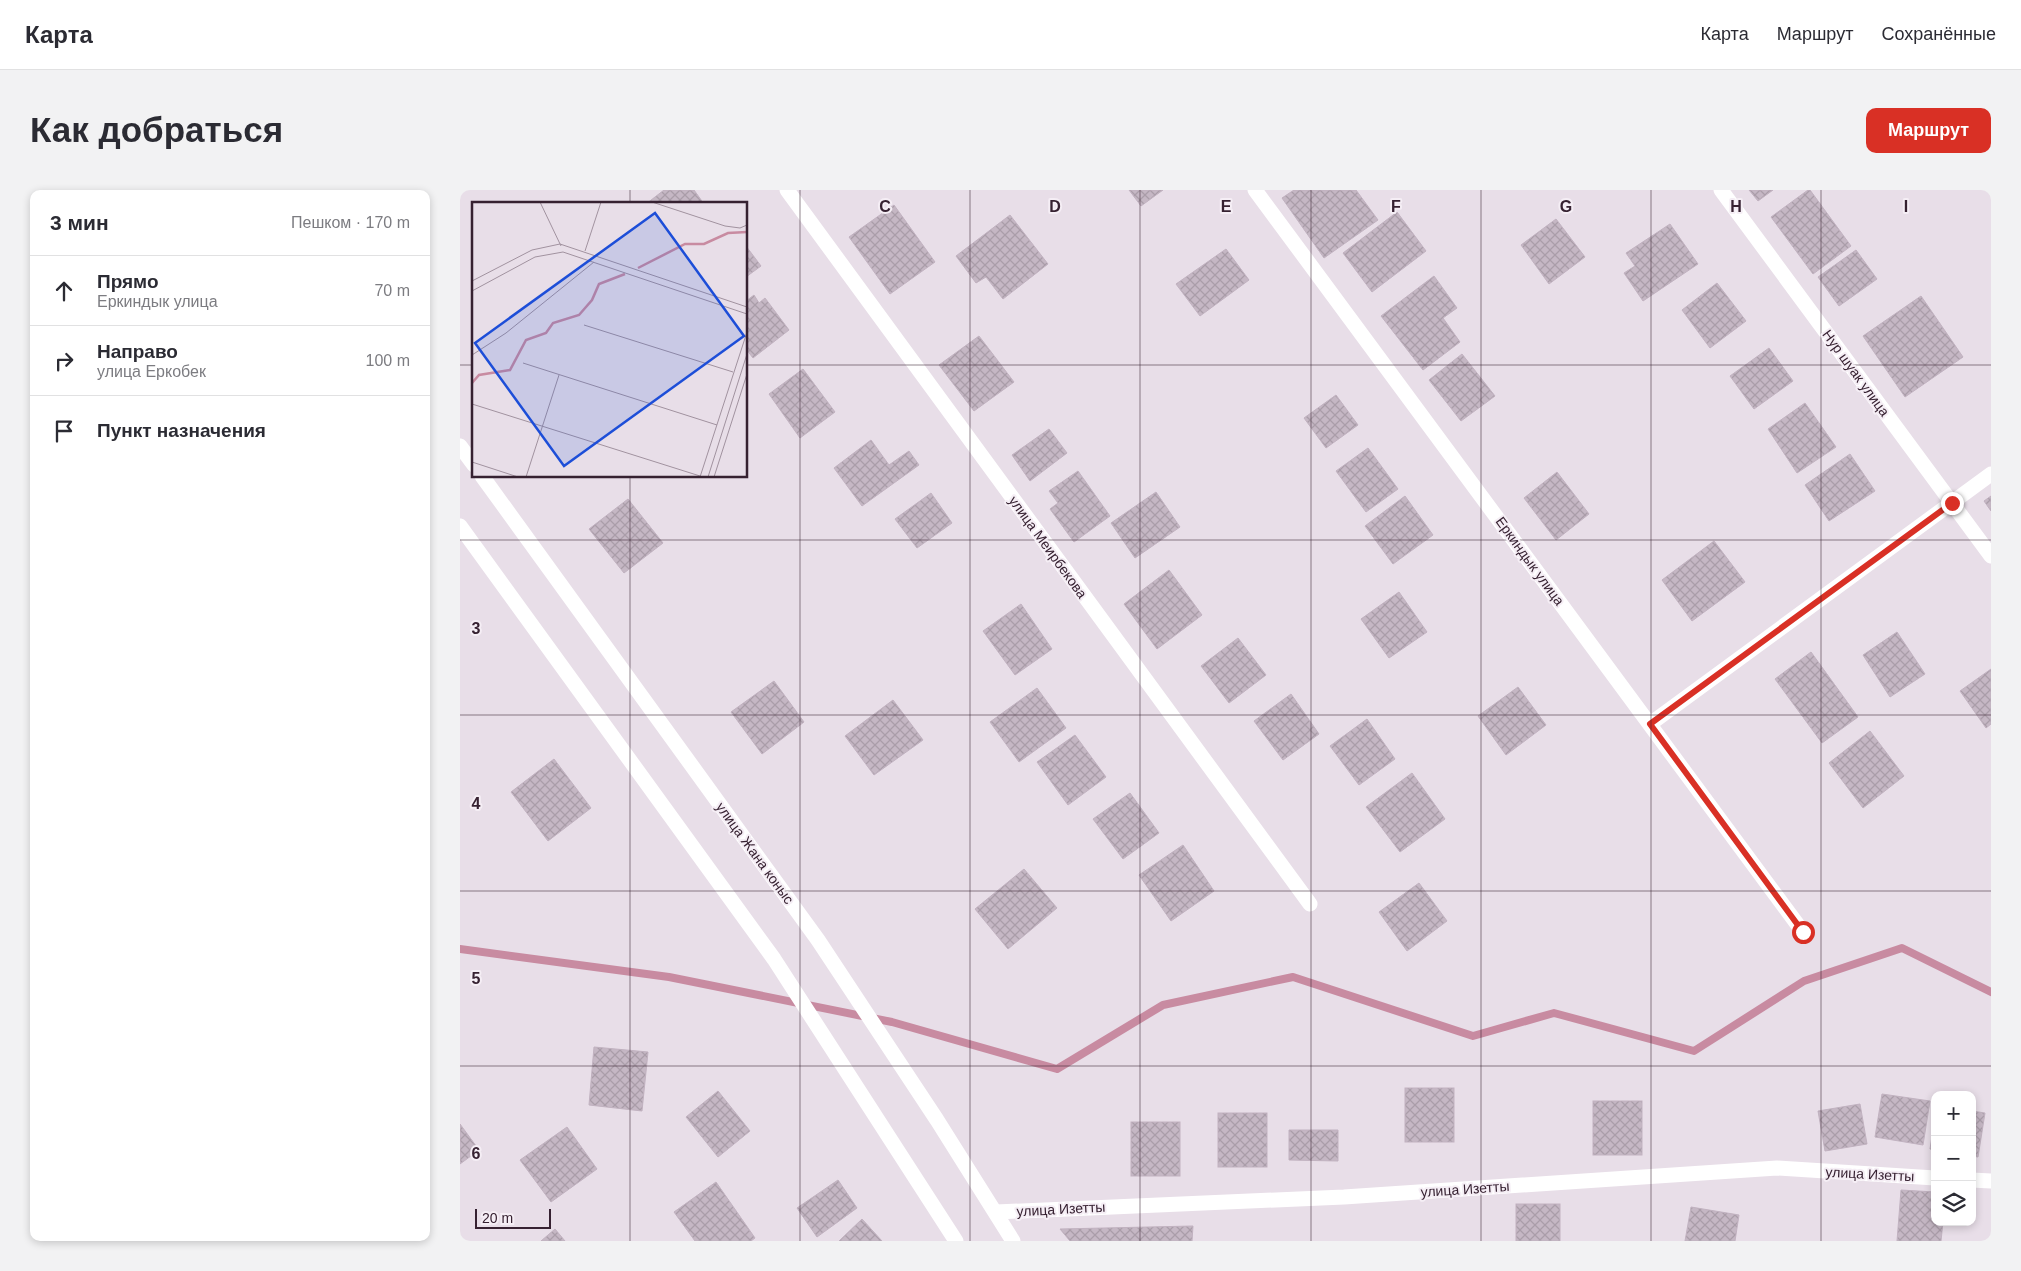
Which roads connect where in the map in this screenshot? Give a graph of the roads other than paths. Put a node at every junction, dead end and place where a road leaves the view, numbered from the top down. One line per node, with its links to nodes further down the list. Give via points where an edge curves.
1 (787, 190): 12 (street, улица Меирбекова)
2 (1255, 190): 11 (street, Еркиндык улица)
3 (1721, 190): 8 (street, Нур шуак улица)
4 (460, 446): 5 (street)
5 (472, 462)
6 (1991, 474): 8 (street)
7 (483, 478): 17 (street, улица Жана коныс, via 818,940)
8 (1952, 503): 10 (street, Нур шуак улица); 11 (street)
9 (460, 526): 18 (street, via 774,959)
10 (1991, 556)
11 (1650, 724): 13 (street, Еркиндык улица)
12 (1310, 904)
13 (1803, 932)
14 (1931, 1178): 17 (street, улица Изетты, via 1777,1168 1344,1197)
15 (1976, 1180): 16 (street)
16 (1991, 1181)
17 (996, 1212): 19 (street, улица Жана коныс)
18 (956, 1241)
19 (1013, 1241)

